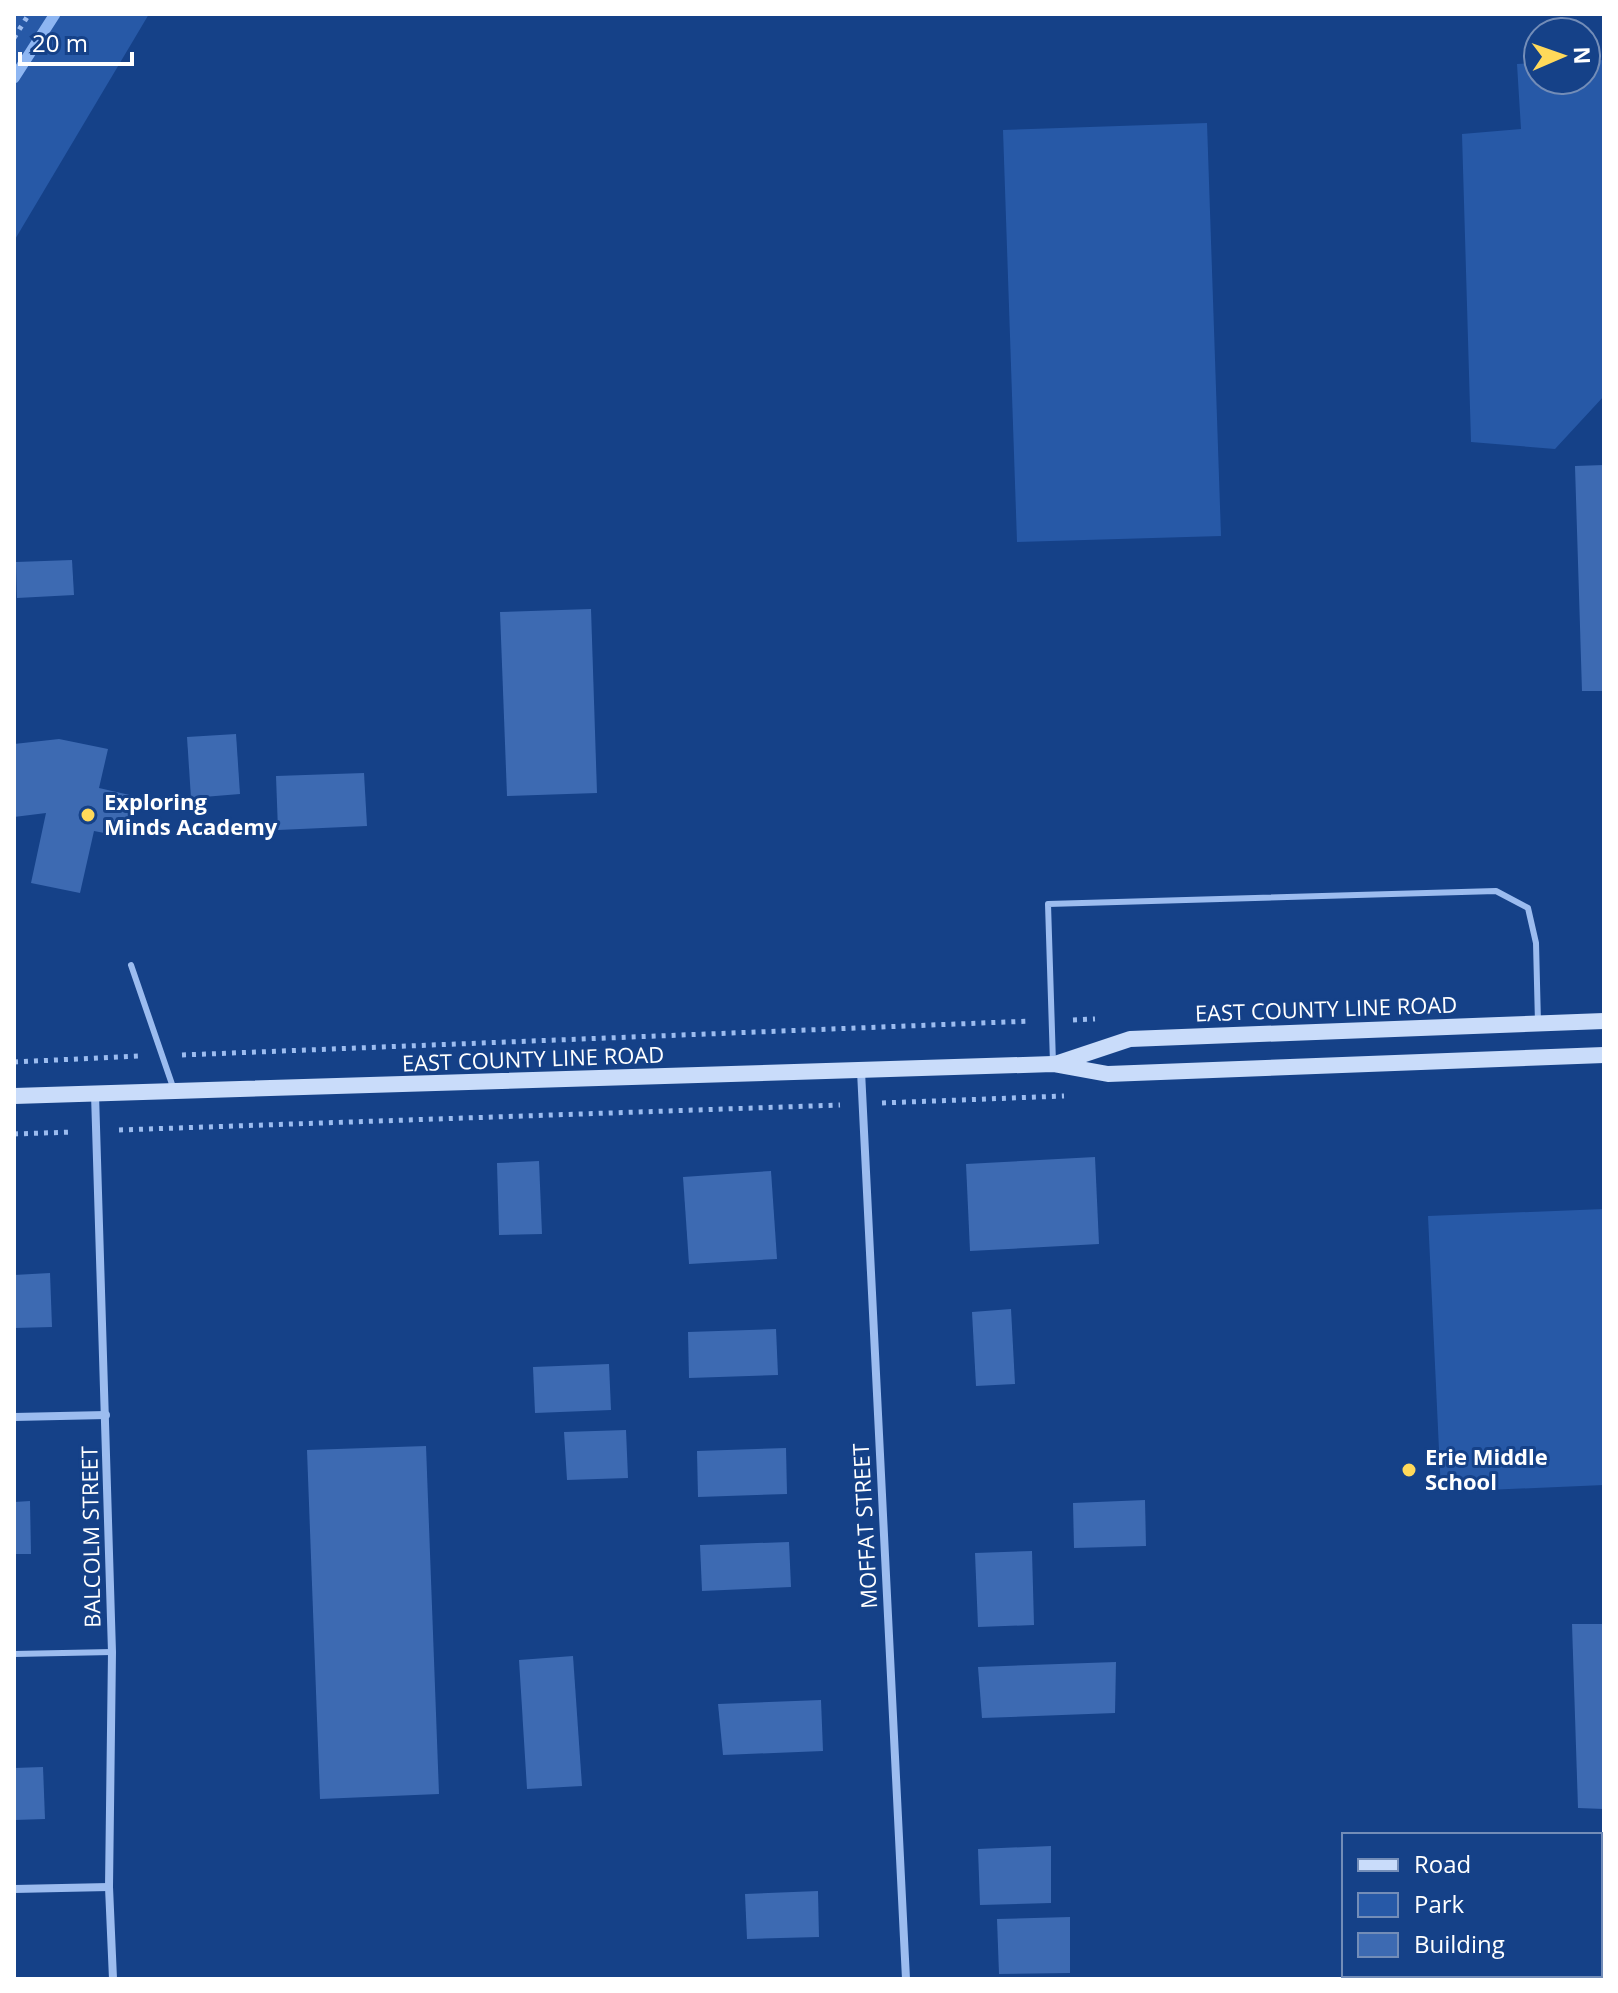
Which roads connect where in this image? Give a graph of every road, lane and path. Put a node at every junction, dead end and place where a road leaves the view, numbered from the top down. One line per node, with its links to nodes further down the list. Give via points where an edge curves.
1 (29, 14): 2 (path)
2 (14, 38)
3 (131, 965): 9 (lane)
4 (1099, 1019): 5 (path)
5 (1052, 1021): 7 (lane, via 1048,904 1496,891 1528,908 1536,943); 9 (path); 11 (lane)
6 (1604, 1021): 7 (main road, EAST COUNTY LINE ROAD)
7 (1538, 1023): 11 (main road, EAST COUNTY LINE ROAD, via 1130,1039)
8 (1604, 1055): 11 (main road, EAST COUNTY LINE ROAD, via 1108,1074)
9 (162, 1056): 10 (path); 13 (lane)
10 (14, 1062)
11 (1053, 1064): 12 (main road, EAST COUNTY LINE ROAD)
12 (861, 1071): 13 (main road, EAST COUNTY LINE ROAD); 17 (street, MOFFAT STREET)
13 (174, 1091): 14 (main road, EAST COUNTY LINE ROAD)
14 (95, 1093): 16 (main road, EAST COUNTY LINE ROAD); 18 (street, BALCOLM STREET)
15 (1080, 1095): 17 (path)
16 (14, 1096)
17 (863, 1104): 18 (path); 27 (street, MOFFAT STREET)
18 (97, 1131): 19 (path); 20 (street, BALCOLM STREET)
19 (14, 1134)
20 (106, 1415): 21 (street); 22 (street, BALCOLM STREET)
21 (14, 1417)
22 (112, 1652): 23 (lane); 24 (street, BALCOLM STREET)
23 (14, 1654)
24 (109, 1887): 25 (street); 26 (street, BALCOLM STREET)
25 (14, 1889)
26 (113, 1979)
27 (906, 1979)

